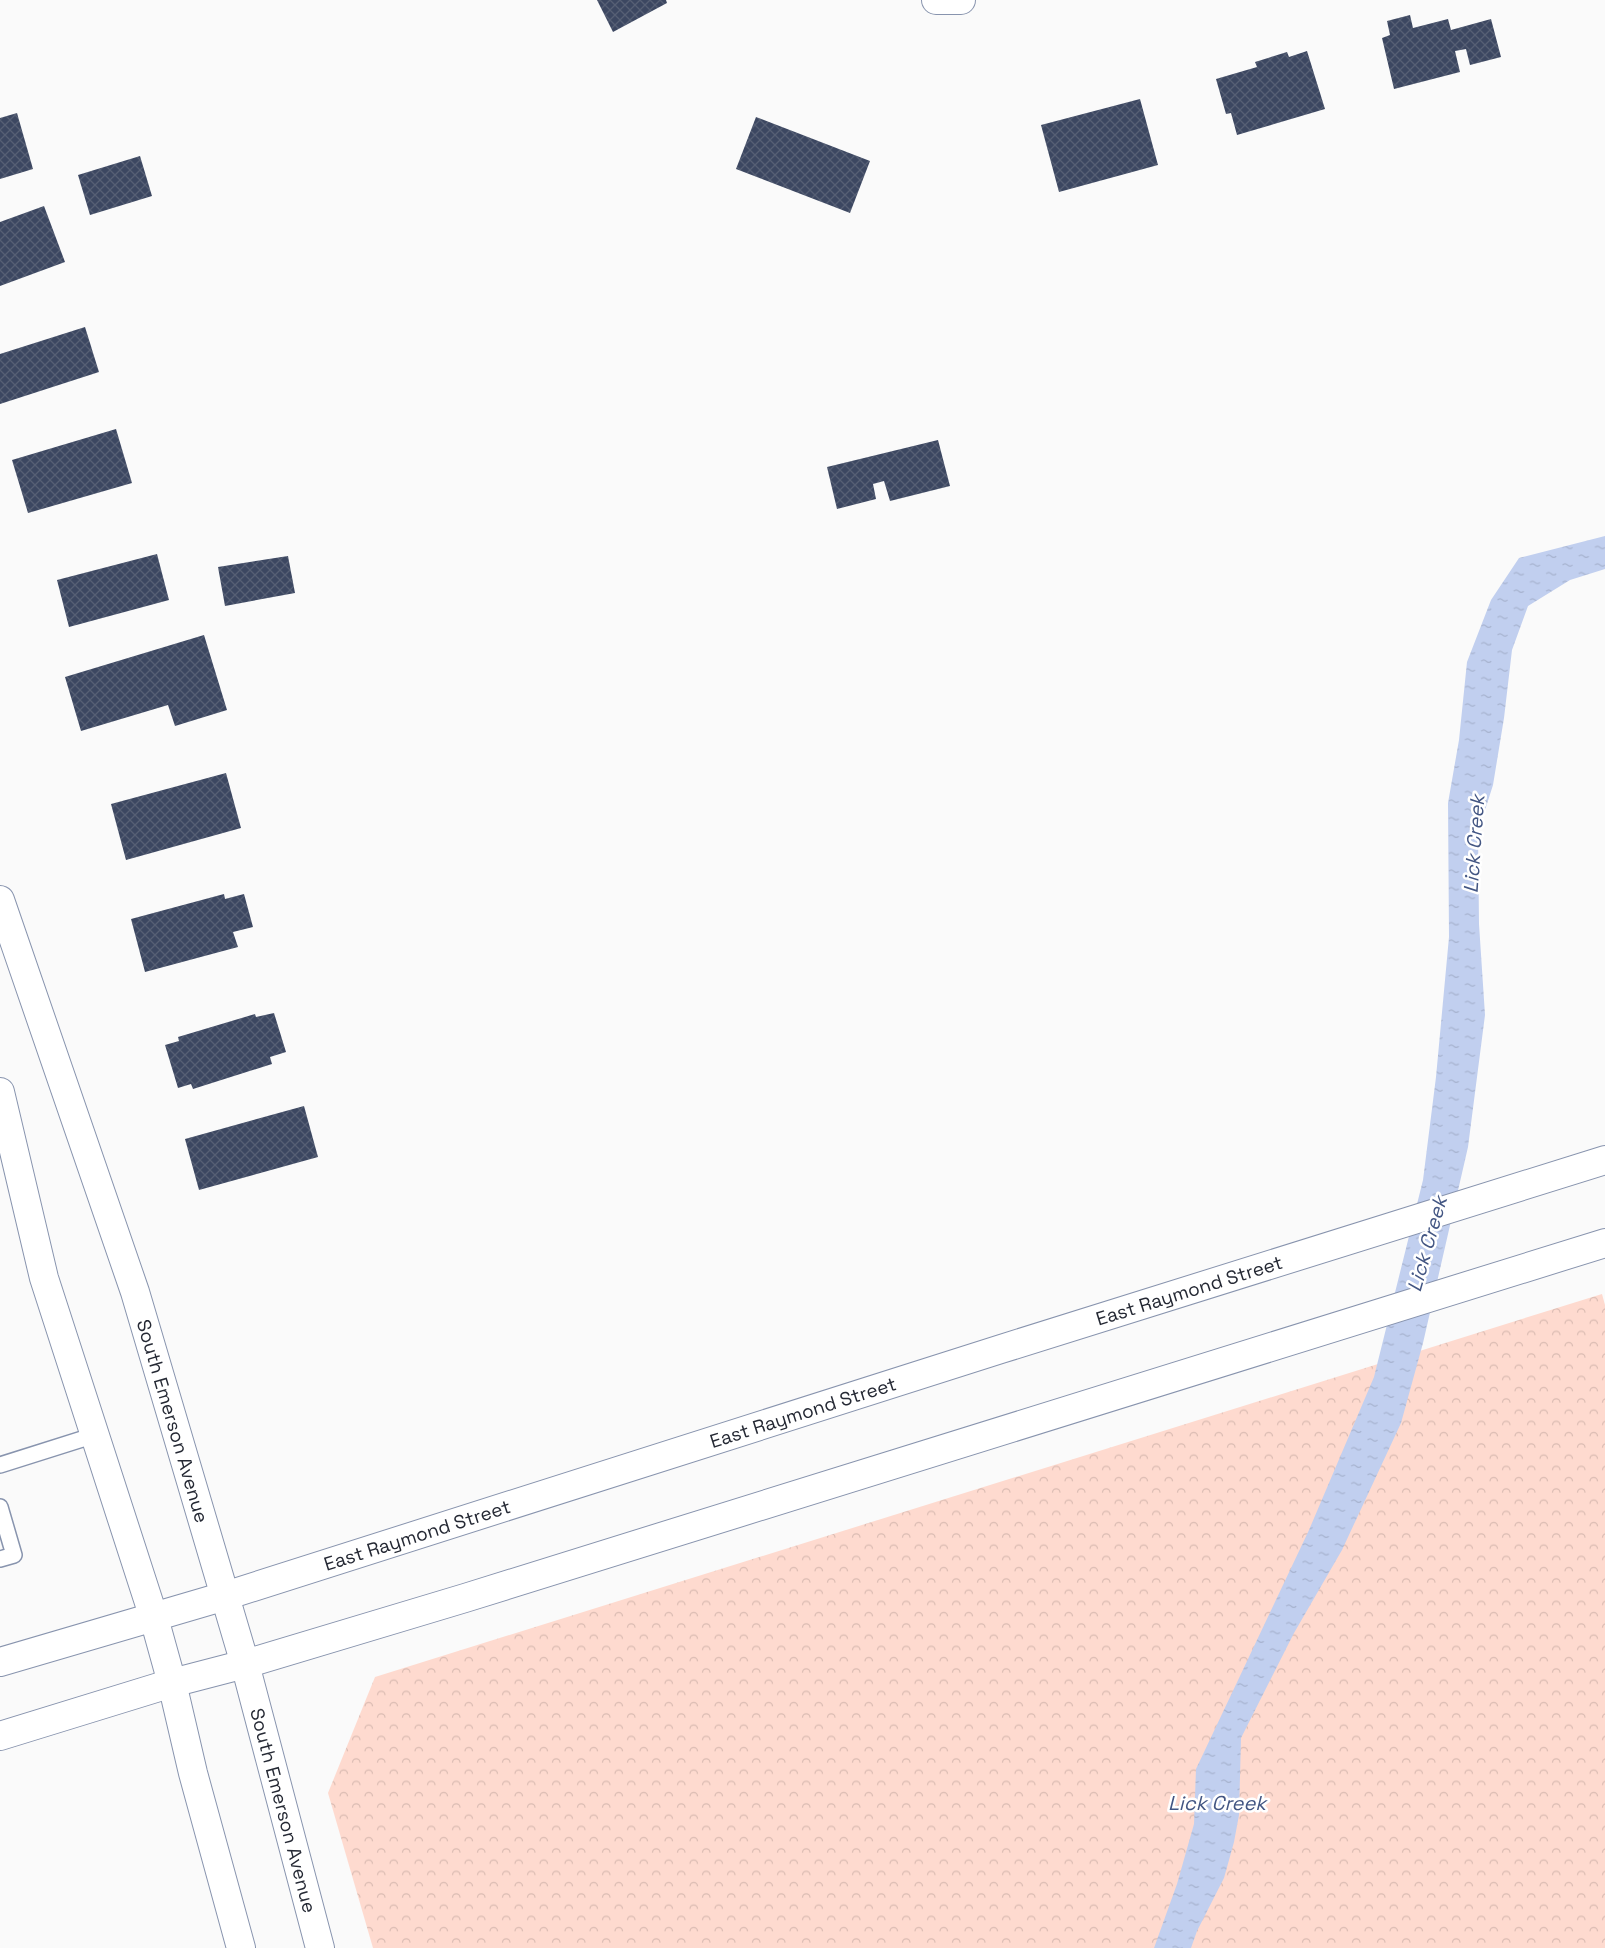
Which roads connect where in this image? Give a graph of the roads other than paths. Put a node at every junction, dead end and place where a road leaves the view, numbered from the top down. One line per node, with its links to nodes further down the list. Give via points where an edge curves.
1 (936, 0): 2 (main road)
2 (961, 0)
3 (0, 900): 11 (main road, South Emerson Avenue, via 134,1292)
4 (0, 1092): 7 (main road, via 44,1278)
5 (1605, 1160): 11 (main road, East Raymond Street)
6 (1605, 1243): 14 (main road)
7 (94, 1436): 8 (lane); 12 (main road)
8 (0, 1465)
9 (0, 1507): 10 (lane, via 14,1555)
10 (0, 1559)
11 (225, 1596): 12 (main road, East Raymond Street); 14 (main road, South Emerson Avenue)
12 (154, 1618): 13 (main road, East Raymond Street); 15 (main road)
13 (0, 1662)
14 (245, 1664): 15 (main road); 18 (main road, South Emerson Avenue)
15 (172, 1683): 16 (main road); 17 (main road)
16 (0, 1736)
17 (241, 1948)
18 (320, 1948)

